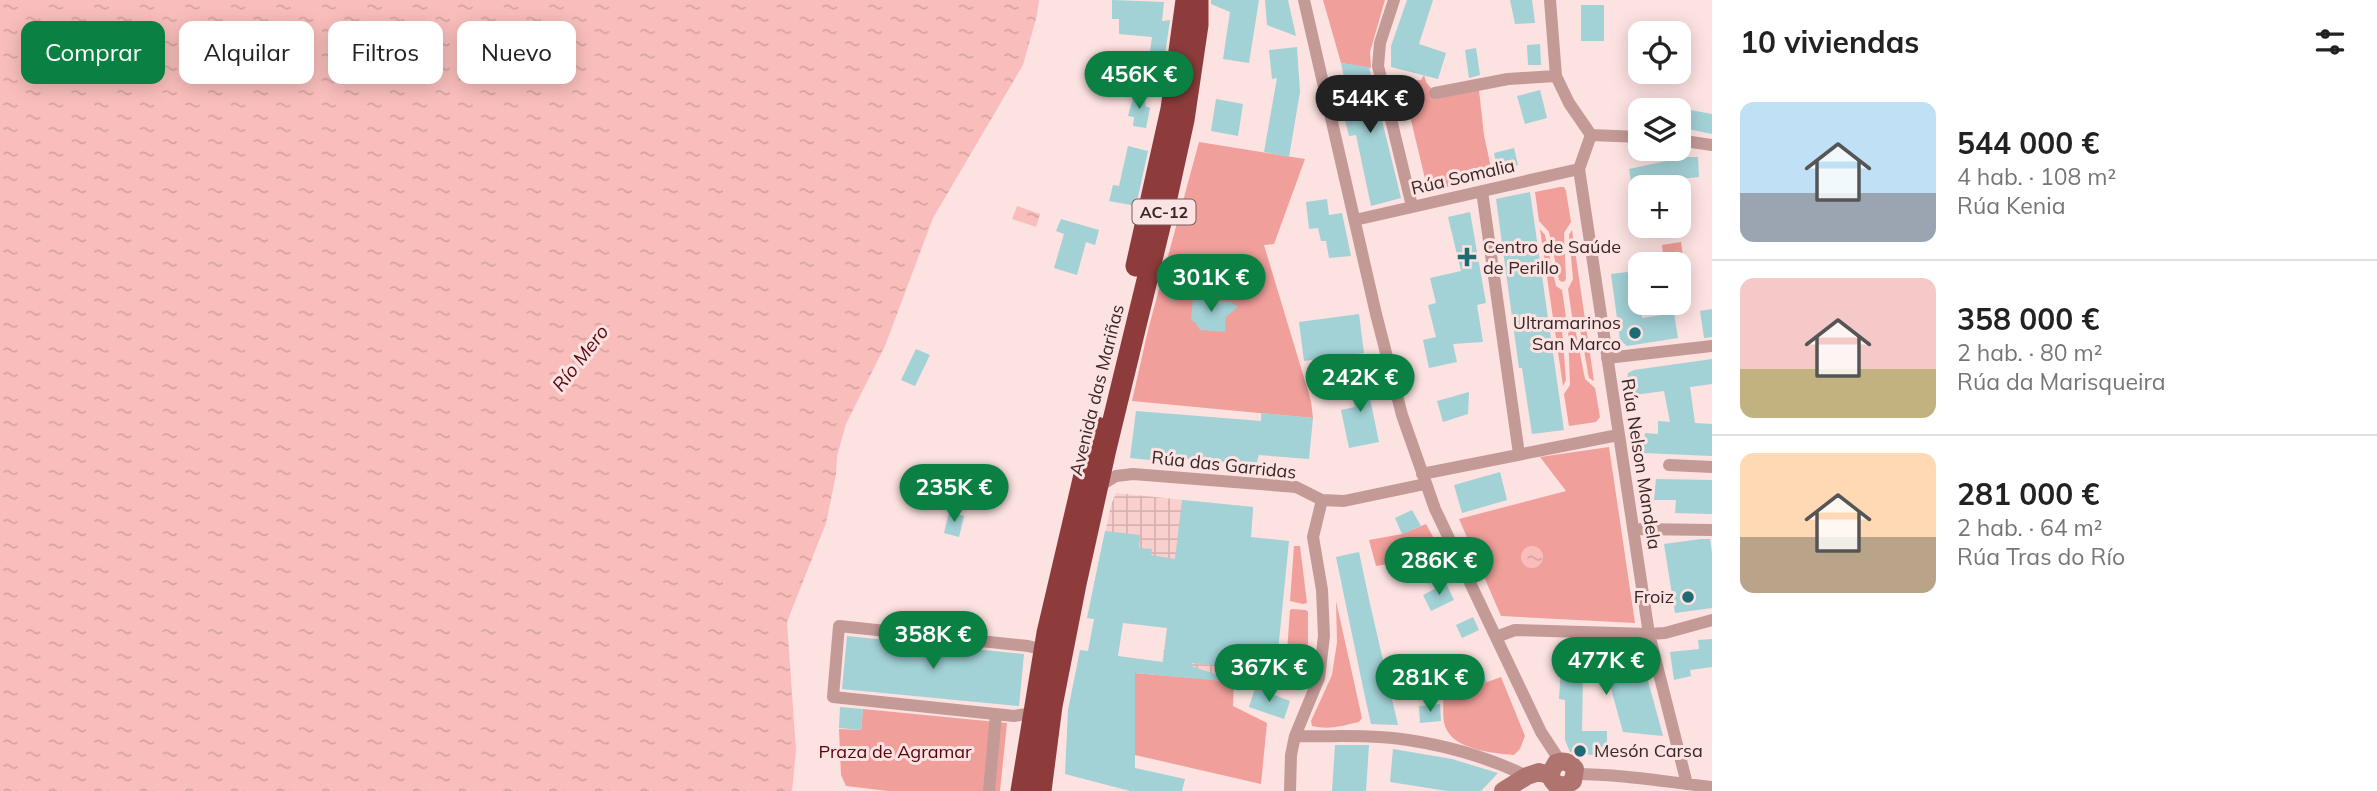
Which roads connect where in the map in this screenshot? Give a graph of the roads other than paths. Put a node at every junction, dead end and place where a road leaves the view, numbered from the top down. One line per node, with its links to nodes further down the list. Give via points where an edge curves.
1 (1186, 0): 18 (highway, Avenida das Mariñas / AC-12, via 1171,109)
2 (1198, 0): 19 (highway, Avenida das Mariñas / AC-12, via 1184,120)
3 (1304, 0): 15 (street)
4 (1394, 0): 14 (street, via 1378,66)
5 (1550, 0): 6 (street)
6 (1556, 76): 7 (street, via 1508,79); 8 (street)
7 (1435, 93)
8 (1591, 135): 9 (street); 12 (street, Rúa Nelson Mandela)
9 (1628, 136)
10 (1691, 142): 11 (street)
11 (1712, 145)
12 (1579, 169): 13 (street, Rúa Somalia); 17 (street, Rúa Nelson Mandela)
13 (1482, 191): 14 (street, Rúa Somalia); 21 (street)
14 (1412, 206): 15 (street, Rúa Somalia)
15 (1355, 220): 24 (street, via 1402,415)
16 (1712, 346): 17 (street)
17 (1607, 358): 20 (street, Rúa Nelson Mandela)
18 (1107, 398): 32 (highway, AC-12, via 1084,475); 42 (highway, Avenida das Mariñas / AC-12, via 1054,639)
19 (1113, 421): 25 (highway, AC-12); 43 (highway, Avenida das Mariñas / AC-12, via 1069,614)
20 (1618, 435): 21 (street, Rúa das Garridas); 27 (street, Rúa Nelson Mandela)
21 (1519, 454): 24 (street, Rúa das Garridas)
22 (1669, 466): 23 (street)
23 (1712, 467)
24 (1423, 479): 26 (street, Rúa das Garridas, via 1344,500); 31 (street)
25 (1103, 484): 26 (street, Rúa das Garridas, via 1133,474 1296,487); 44 (highway, AC-12, via 1055,726)
26 (1322, 500): 35 (street, via 1313,537 1324,636 1319,678)
27 (1633, 529): 28 (street); 30 (street, Rúa Nelson Mandela)
28 (1712, 530)
29 (1712, 620): 30 (street)
30 (1649, 634): 31 (street, via 1515,630); 38 (street, Rúa Nelson Mandela)
31 (1496, 637): 37 (street)
32 (1044, 654): 33 (highway, AC-12); 34 (street, via 1028,646 839,626 833,696)
33 (1033, 713): 34 (street); 41 (highway, AC-12)
34 (996, 714): 40 (street)
35 (1295, 736): 36 (street, via 1409,740 1490,759); 45 (street)
36 (1527, 776): 37 (street, via 1539,772); 46 (street)
37 (1562, 779): 38 (street, via 1608,774)
38 (1687, 784): 39 (street)
39 (1712, 787)
40 (989, 791)
41 (1021, 791)
42 (1031, 791)
43 (1041, 791)
44 (1050, 791)
45 (1290, 791)
46 (1503, 791)

